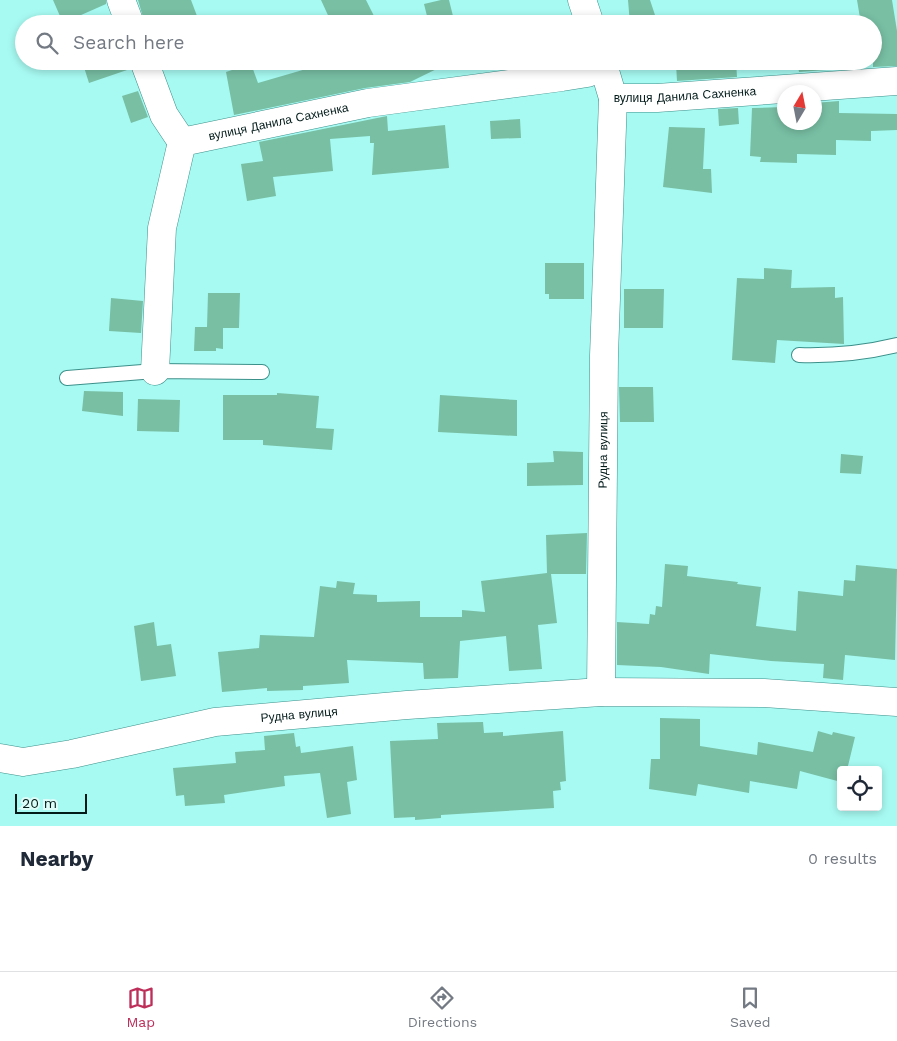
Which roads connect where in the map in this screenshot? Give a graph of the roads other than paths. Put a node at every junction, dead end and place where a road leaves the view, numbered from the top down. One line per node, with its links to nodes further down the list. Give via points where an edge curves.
1 (121, 0): 3 (street)
2 (582, 0): 4 (street)
3 (127, 15)
4 (587, 15)
5 (147, 70): 10 (street, via 164,115)
6 (592, 70): 10 (street, вулиця Данила Сахненка, via 562,77 368,103)
7 (605, 70): 9 (street)
8 (897, 81): 9 (street, вулиця Данила Сахненка, via 657,98)
9 (613, 98): 13 (street, вулиця Данила Сахненка)
10 (182, 142): 14 (street, via 162,228)
11 (897, 345): 12 (lane, via 862,353)
12 (799, 355)
13 (604, 356): 17 (street, Рудна вулиця)
14 (156, 371): 15 (lane); 16 (lane)
15 (262, 372)
16 (68, 378)
17 (601, 692): 18 (street, Рудна вулиця, via 764,693); 19 (street, Рудна вулиця, via 407,704 215,722 72,754 23,762)
18 (897, 702)
19 (0, 758)

